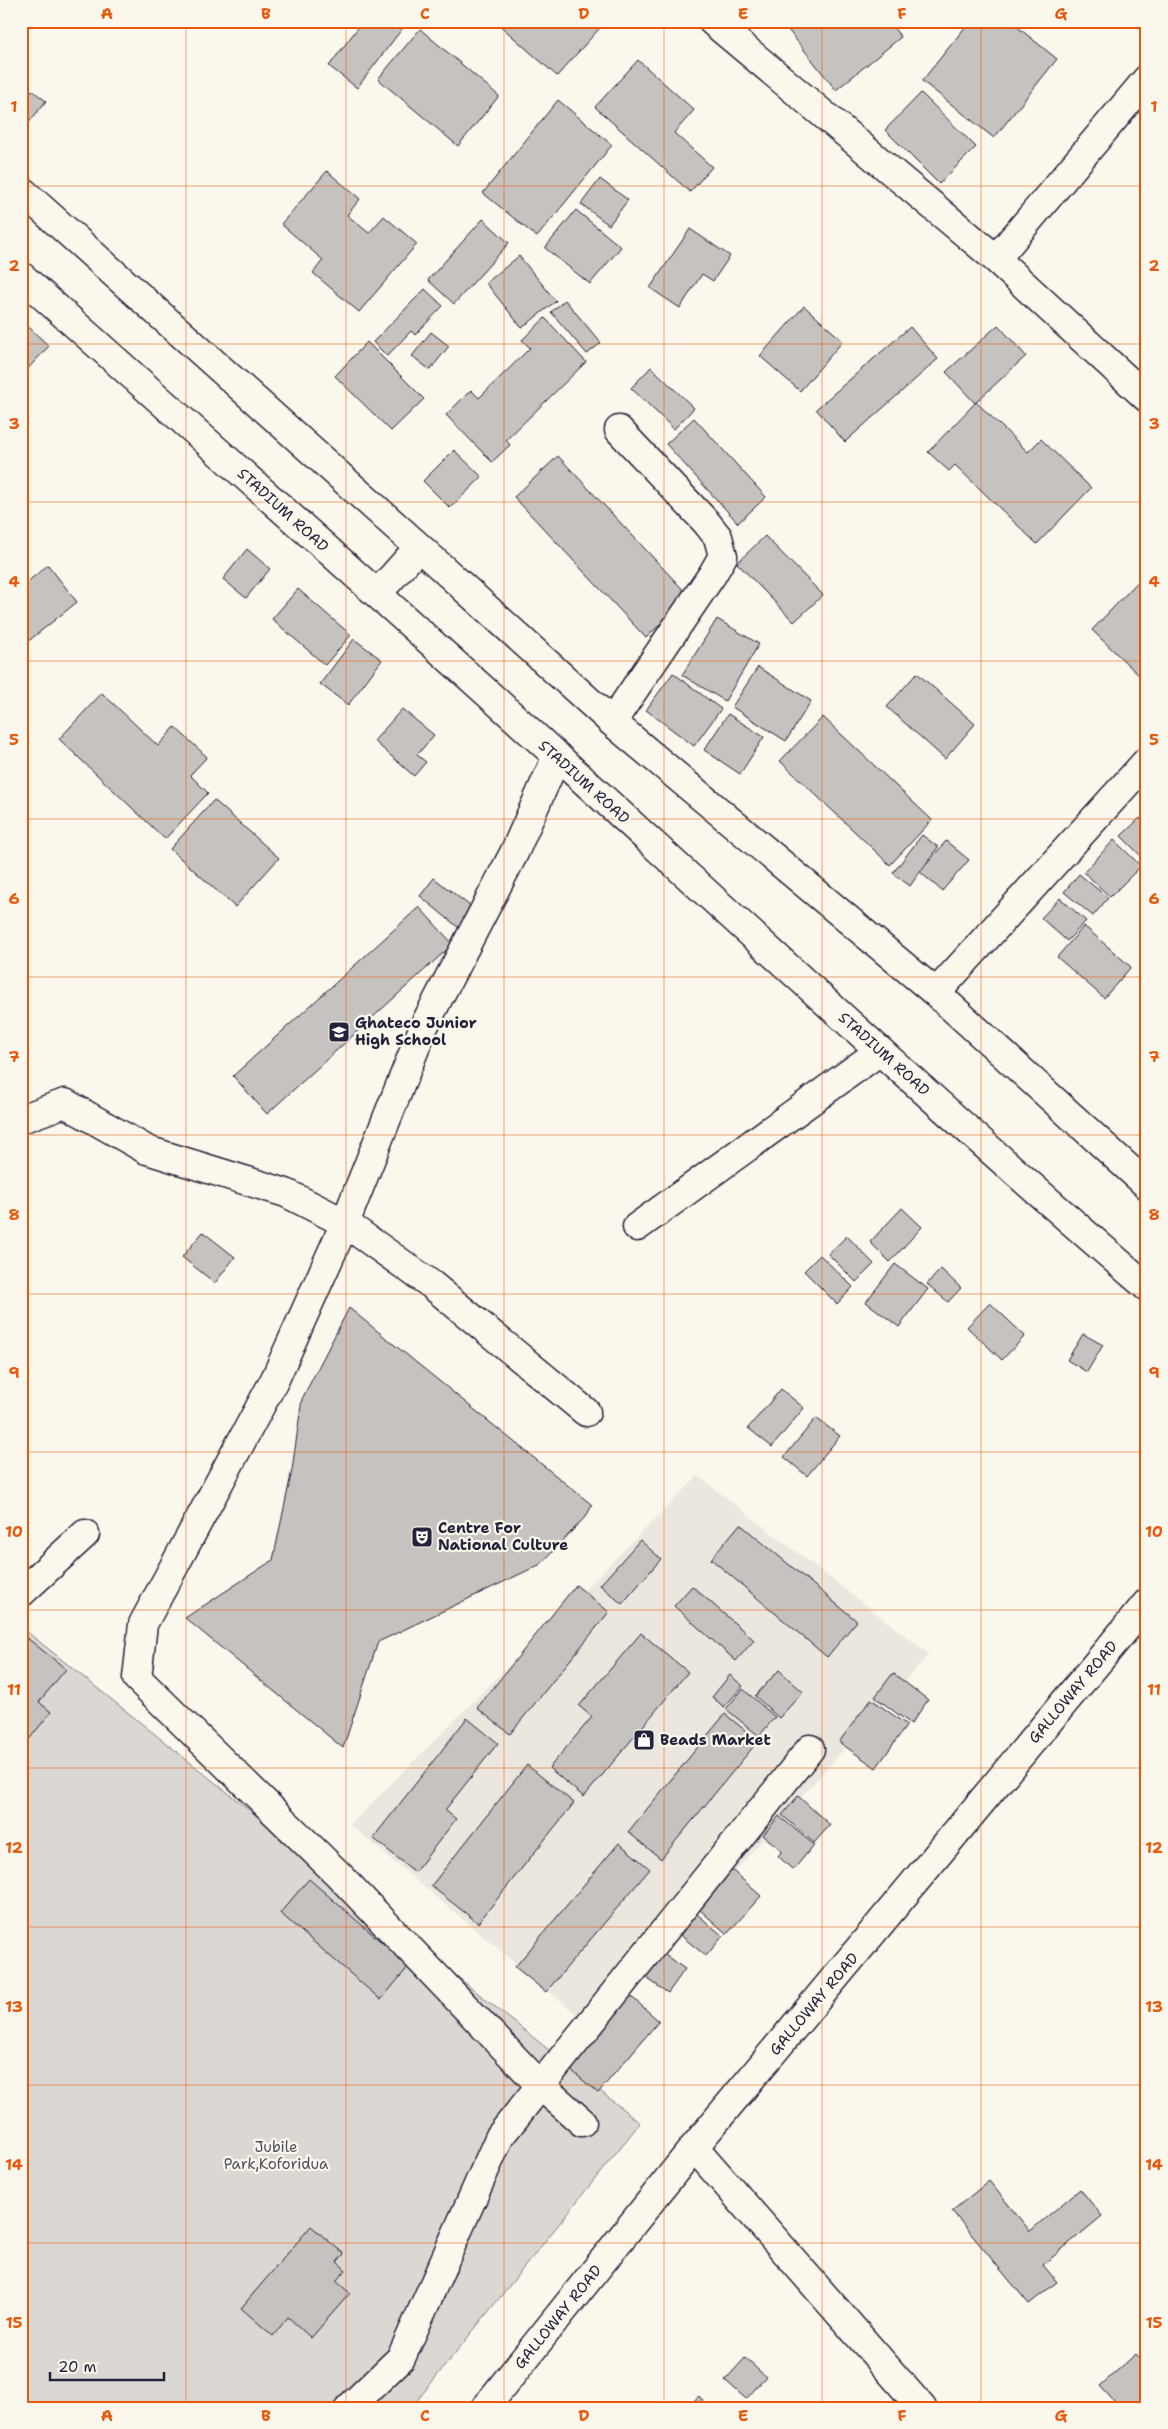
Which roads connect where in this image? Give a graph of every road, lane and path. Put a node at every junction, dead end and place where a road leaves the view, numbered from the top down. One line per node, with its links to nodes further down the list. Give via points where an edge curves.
1 (712, 21): 4 (street)
2 (1147, 79): 4 (street)
3 (21, 190): 8 (street)
4 (996, 259): 6 (street)
5 (21, 276): 9 (street, STADIUM ROAD)
6 (1147, 398)
7 (620, 430): 10 (street, via 718,537 722,556)
8 (420, 547): 9 (street); 10 (street)
9 (377, 594): 11 (street, STADIUM ROAD)
10 (612, 722): 13 (street)
11 (556, 756): 14 (street, STADIUM ROAD); 17 (street, via 514,853 424,1026)
12 (1147, 761): 13 (street)
13 (936, 992): 16 (street)
14 (880, 1052): 18 (street); 19 (street, STADIUM ROAD)
15 (21, 1119): 17 (street, via 65,1104 147,1150 286,1193)
16 (1147, 1186)
17 (345, 1223): 20 (street, via 432,1285); 25 (street, via 276,1379 143,1624 137,1678 338,1874)
18 (637, 1227)
19 (1147, 1287)
20 (586, 1412)
21 (85, 1534): 22 (street)
22 (21, 1593)
23 (1147, 1602): 27 (street, GALLOWAY ROAD)
24 (810, 1749): 25 (street)
25 (540, 2085): 26 (street); 28 (street, via 500,2136 401,2358)
26 (582, 2122)
27 (694, 2148): 29 (street, GALLOWAY ROAD); 30 (street)
28 (350, 2408)
29 (485, 2408)
30 (922, 2408)

